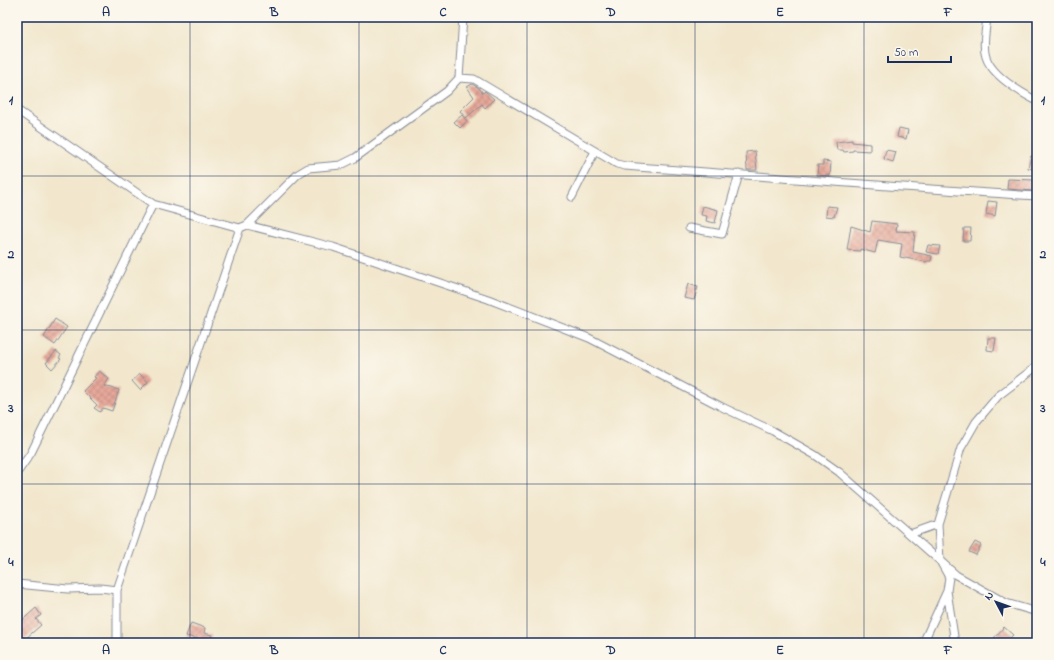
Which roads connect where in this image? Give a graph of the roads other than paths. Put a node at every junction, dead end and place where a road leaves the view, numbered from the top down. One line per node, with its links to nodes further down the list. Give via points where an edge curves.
1 (462, 17): 3 (street)
2 (987, 17): 4 (street, via 985,56 990,68 1016,89)
3 (459, 78): 6 (street, via 474,79); 11 (street, via 447,91 355,158 341,165 308,168 298,174)
4 (1037, 101)
5 (17, 111): 10 (street)
6 (595, 151): 7 (street, via 625,166); 9 (street)
7 (739, 174): 8 (street); 13 (street, via 722,234)
8 (1037, 196)
9 (572, 197)
10 (153, 204): 12 (street); 15 (street, via 31,453)
11 (247, 225): 12 (street); 17 (street, via 333,247 488,299 589,338 773,431 815,455 839,472)
12 (240, 228): 20 (street)
13 (689, 228)
14 (1037, 366): 16 (street, via 998,396 976,422 961,448)
15 (17, 473)
16 (938, 524): 17 (street); 18 (street)
17 (910, 534): 18 (street)
18 (940, 561): 21 (street, via 949,577); 22 (street, via 956,575 1006,603)
19 (17, 584): 20 (street)
20 (117, 590): 23 (street)
21 (947, 591): 24 (street); 25 (street)
22 (1037, 612)
23 (117, 643)
24 (923, 643)
25 (955, 643)

